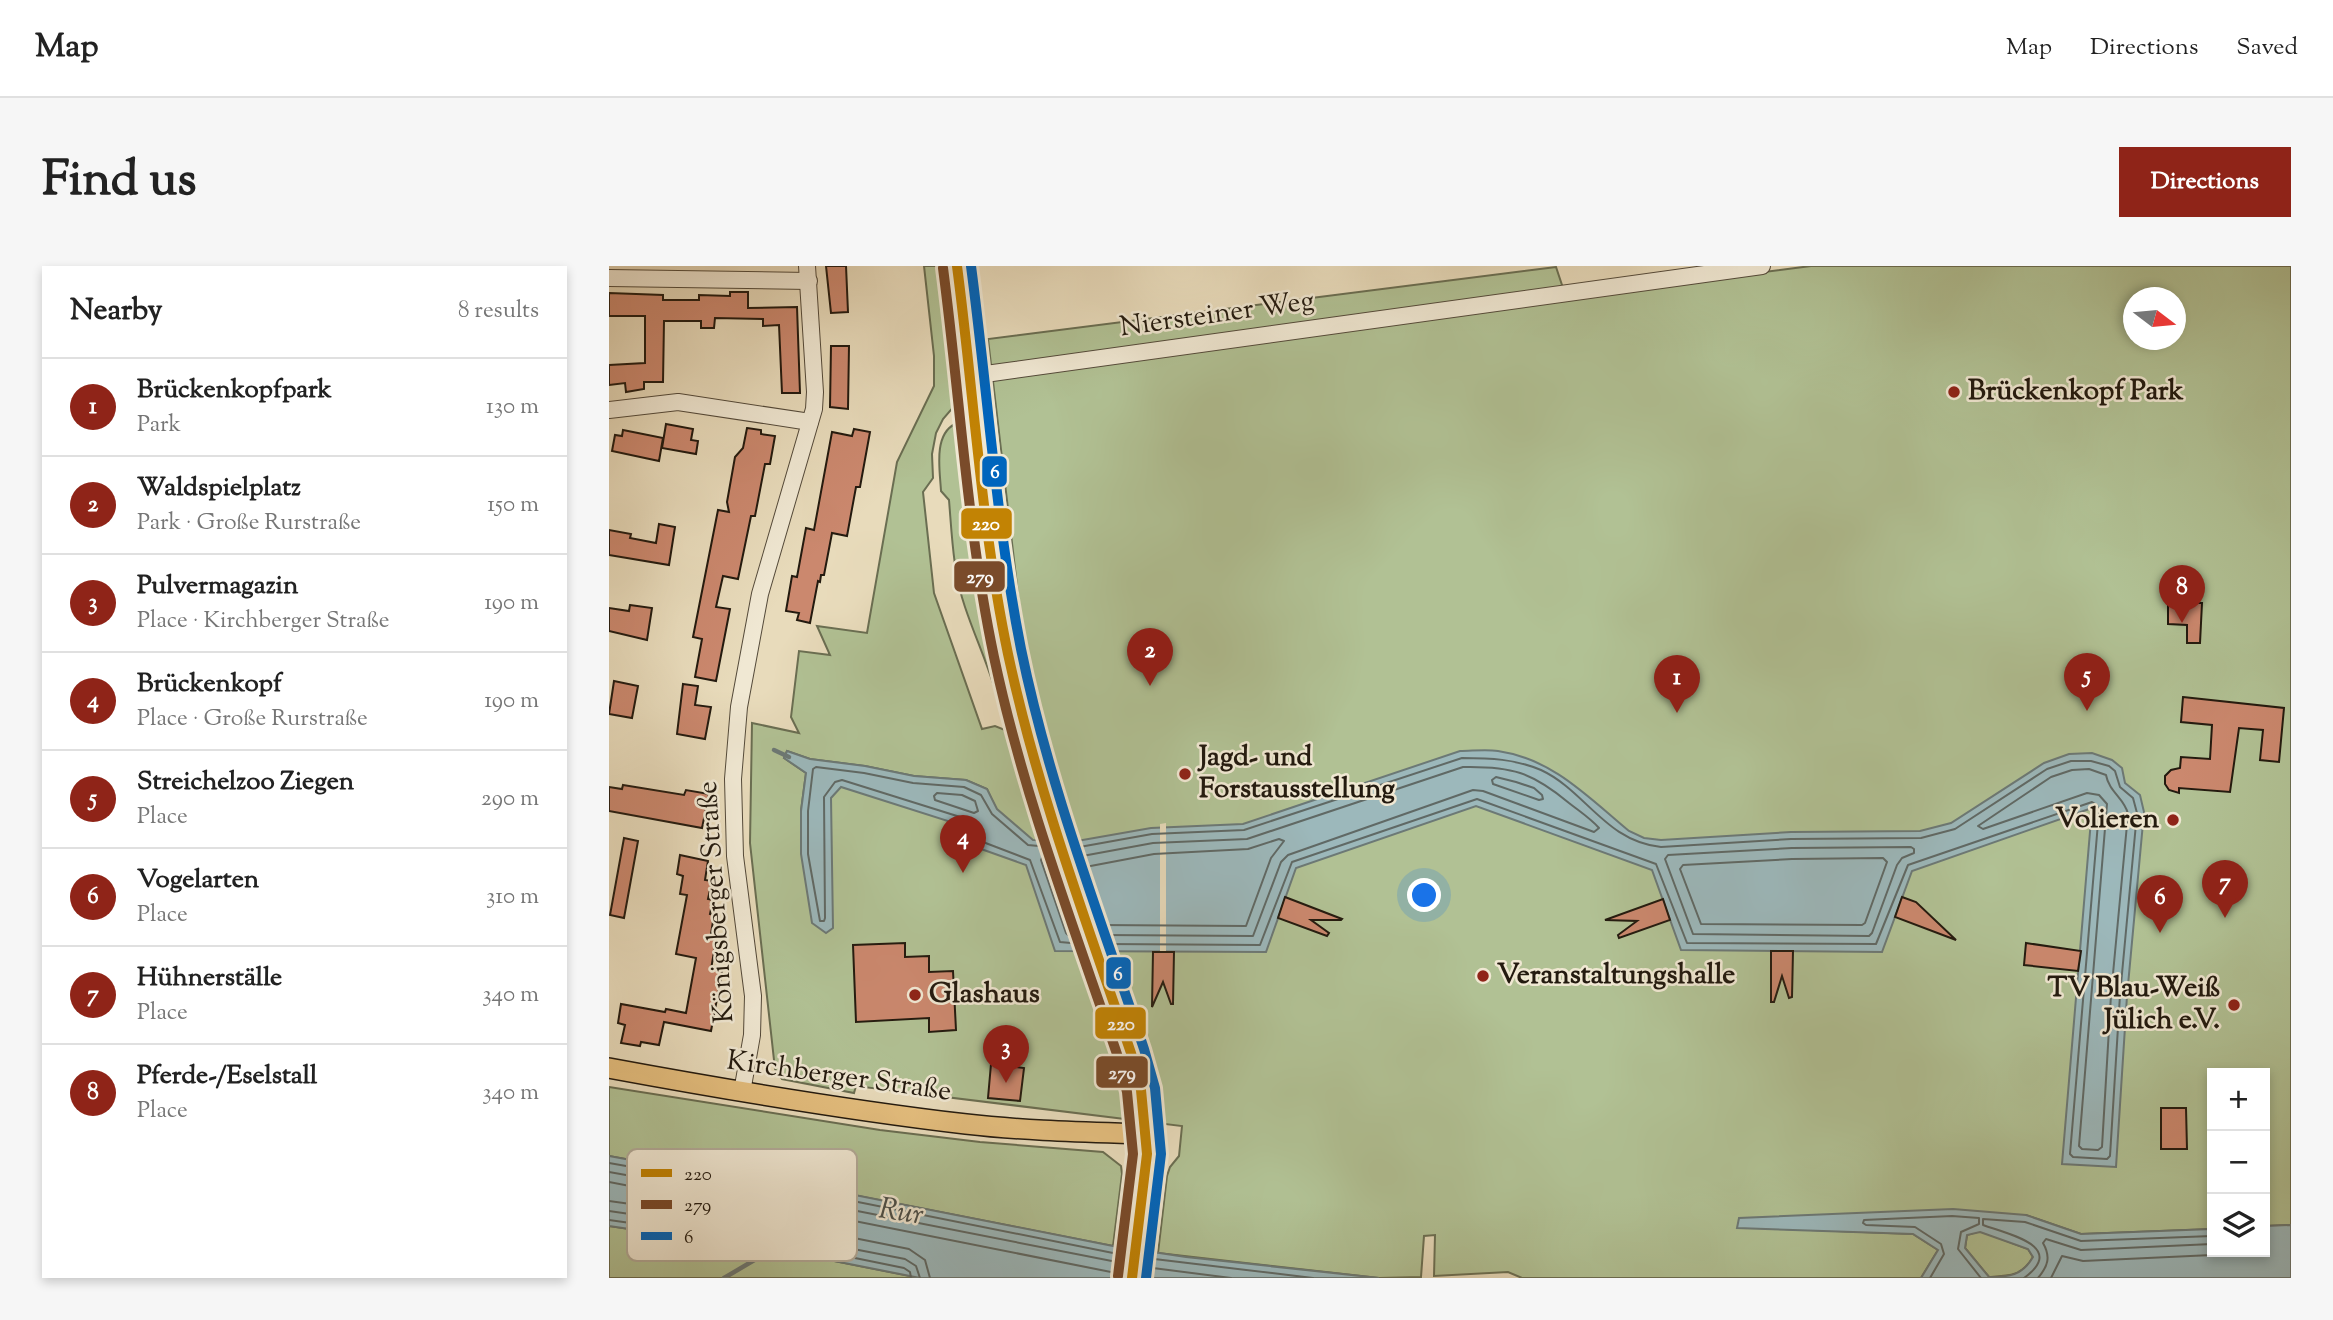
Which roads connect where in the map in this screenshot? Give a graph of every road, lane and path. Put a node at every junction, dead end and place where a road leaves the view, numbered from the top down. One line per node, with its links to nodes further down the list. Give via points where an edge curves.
1 (957, 266): 5 (main road)
2 (1762, 266): 5 (street, Niersteiner Weg)
3 (808, 274): 4 (street); 7 (street, Königsberger Straße, via 815,392)
4 (609, 278)
5 (971, 376): 10 (main road, via 1008,652 1051,814 1131,1052)
6 (609, 410): 7 (street, via 678,402)
7 (810, 422): 9 (street, Königsberger Straße, via 760,594 739,708 733,779 736,856 753,996)
8 (609, 1068): 9 (main road, Kirchberger Straße)
9 (742, 1092): 10 (main road, Kirchberger Straße, via 967,1124)
10 (1147, 1134): 11 (main road)
11 (1132, 1278)

